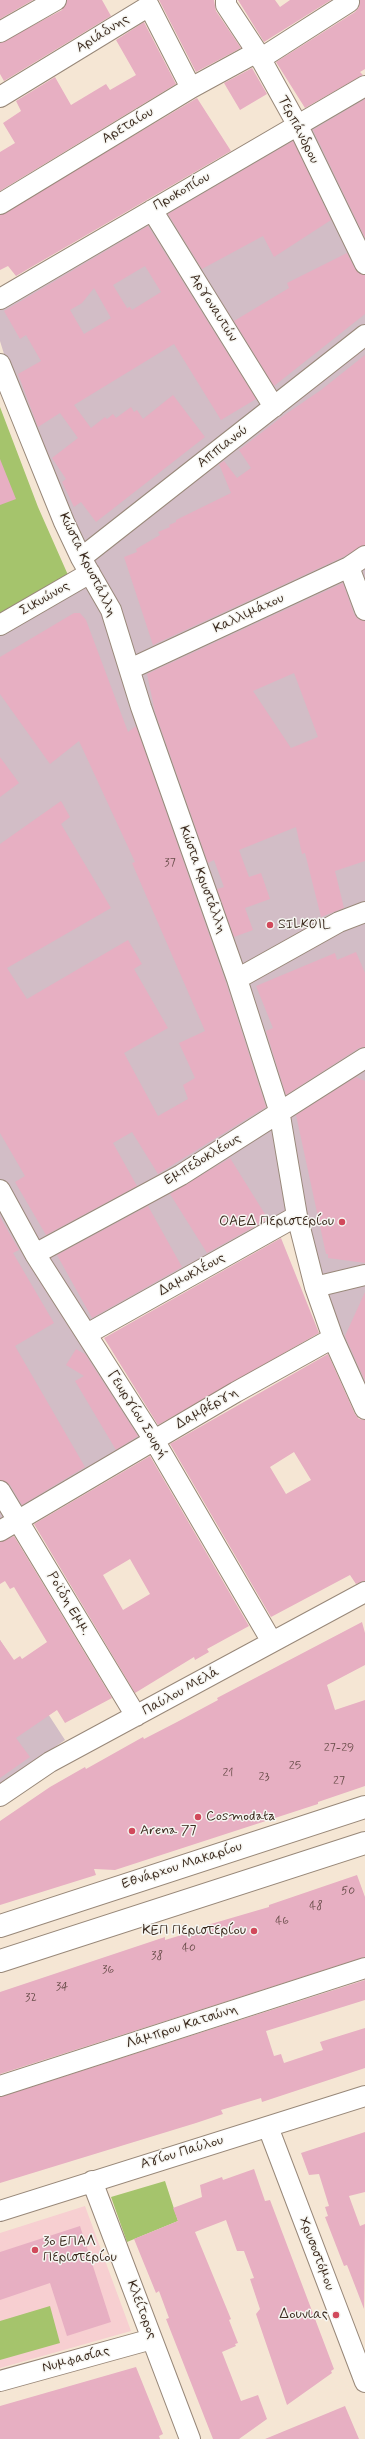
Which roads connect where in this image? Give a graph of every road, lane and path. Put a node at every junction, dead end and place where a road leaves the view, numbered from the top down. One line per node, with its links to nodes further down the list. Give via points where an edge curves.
1 (56, 0): 5 (street)
2 (226, 0): 6 (street, Τερπάνδρου, via 226,5)
3 (349, 2): 6 (street, Αρεταίου)
4 (135, 6): 8 (street, Αριάδνης, via 149,6); 9 (street, Αριάδνης)
5 (0, 32)
6 (258, 55): 8 (street, Αρεταίου); 10 (street, Τερπάνδρου)
7 (365, 86): 10 (street, Προκοπίου)
8 (191, 88): 11 (street, Αρεταίου)
9 (0, 97)
10 (298, 126): 12 (street, Προκοπίου); 13 (street, Τερπάνδρου)
11 (0, 204)
12 (152, 210): 14 (street, Προκοπίου); 17 (street, Αργοναυτών)
13 (365, 264)
14 (0, 299)
15 (365, 335): 17 (street, Αππιανού)
16 (0, 364): 19 (street, Κώστα Κρυστάλλη, via 64,522)
17 (274, 407): 19 (street, Αππιανού)
18 (365, 556): 20 (street, Καλλιμάχου)
19 (86, 566): 22 (street, Σικυώνος); 23 (street, Κώστα Κρυστάλλη, via 111,610)
20 (349, 567): 21 (street); 23 (street, Καλλιμάχου)
21 (365, 610)
22 (0, 625)
23 (130, 669): 25 (street, Κώστα Κρυστάλλη, via 141,707)
24 (365, 912): 25 (street, via 339,922)
25 (237, 979): 27 (street, Κώστα Κρυστάλλη)
26 (364, 1060): 27 (street, Εμπεδοκλέους)
27 (280, 1110): 29 (street, Κώστα Κρυστάλλη); 30 (street, Εμπεδοκλέους, via 181,1175)
28 (0, 1190): 30 (street, Γεωργίου Σουρή)
29 (297, 1216): 32 (street, Κώστα Κρυστάλλη); 33 (street, Δαμοκλέους)
30 (35, 1254): 33 (street, Γεωργίου Σουρή)
31 (364, 1273): 32 (street)
32 (315, 1287): 34 (street, Κώστα Κρυστάλλη)
33 (87, 1334): 36 (street, Γεωργίου Σουρή)
34 (333, 1338): 35 (street, Κώστα Κρυστάλλη); 36 (street, Δαμβέργη)
35 (365, 1409)
36 (154, 1440): 38 (street, Δαμβέργη); 41 (street, Γεωργίου Σουρή)
37 (0, 1491): 38 (street, Ροϊδη Εμμ.)
38 (18, 1521): 39 (street, Δαμβέργη); 42 (street, Ροϊδη Εμμ.)
39 (0, 1531)
40 (365, 1592): 41 (street, Παύλου Μελά)
41 (272, 1642): 42 (street, Παύλου Μελά)
42 (136, 1716): 43 (street, Παύλου Μελά, via 50,1762)
43 (0, 1796)
44 (363, 1812): 46 (main road, Εθνάρχου Μακαρίου)
45 (365, 1844): 47 (main road)
46 (0, 1926)
47 (0, 1961)
48 (365, 1968): 49 (street, Λάμπρου Κατσώνη)
49 (0, 2086)
50 (365, 2096): 51 (street, Αγίου Παύλου)
51 (268, 2127): 52 (street, Αγίου Παύλου); 56 (street, Χρυσοστόμου)
52 (92, 2181): 53 (street, Αγίου Παύλου); 54 (street, Κλείτορος)
53 (0, 2211)
54 (152, 2339): 55 (street, Νυμφασίας); 57 (street, Κλείτορος)
55 (0, 2381)
56 (365, 2382)
57 (190, 2439)

